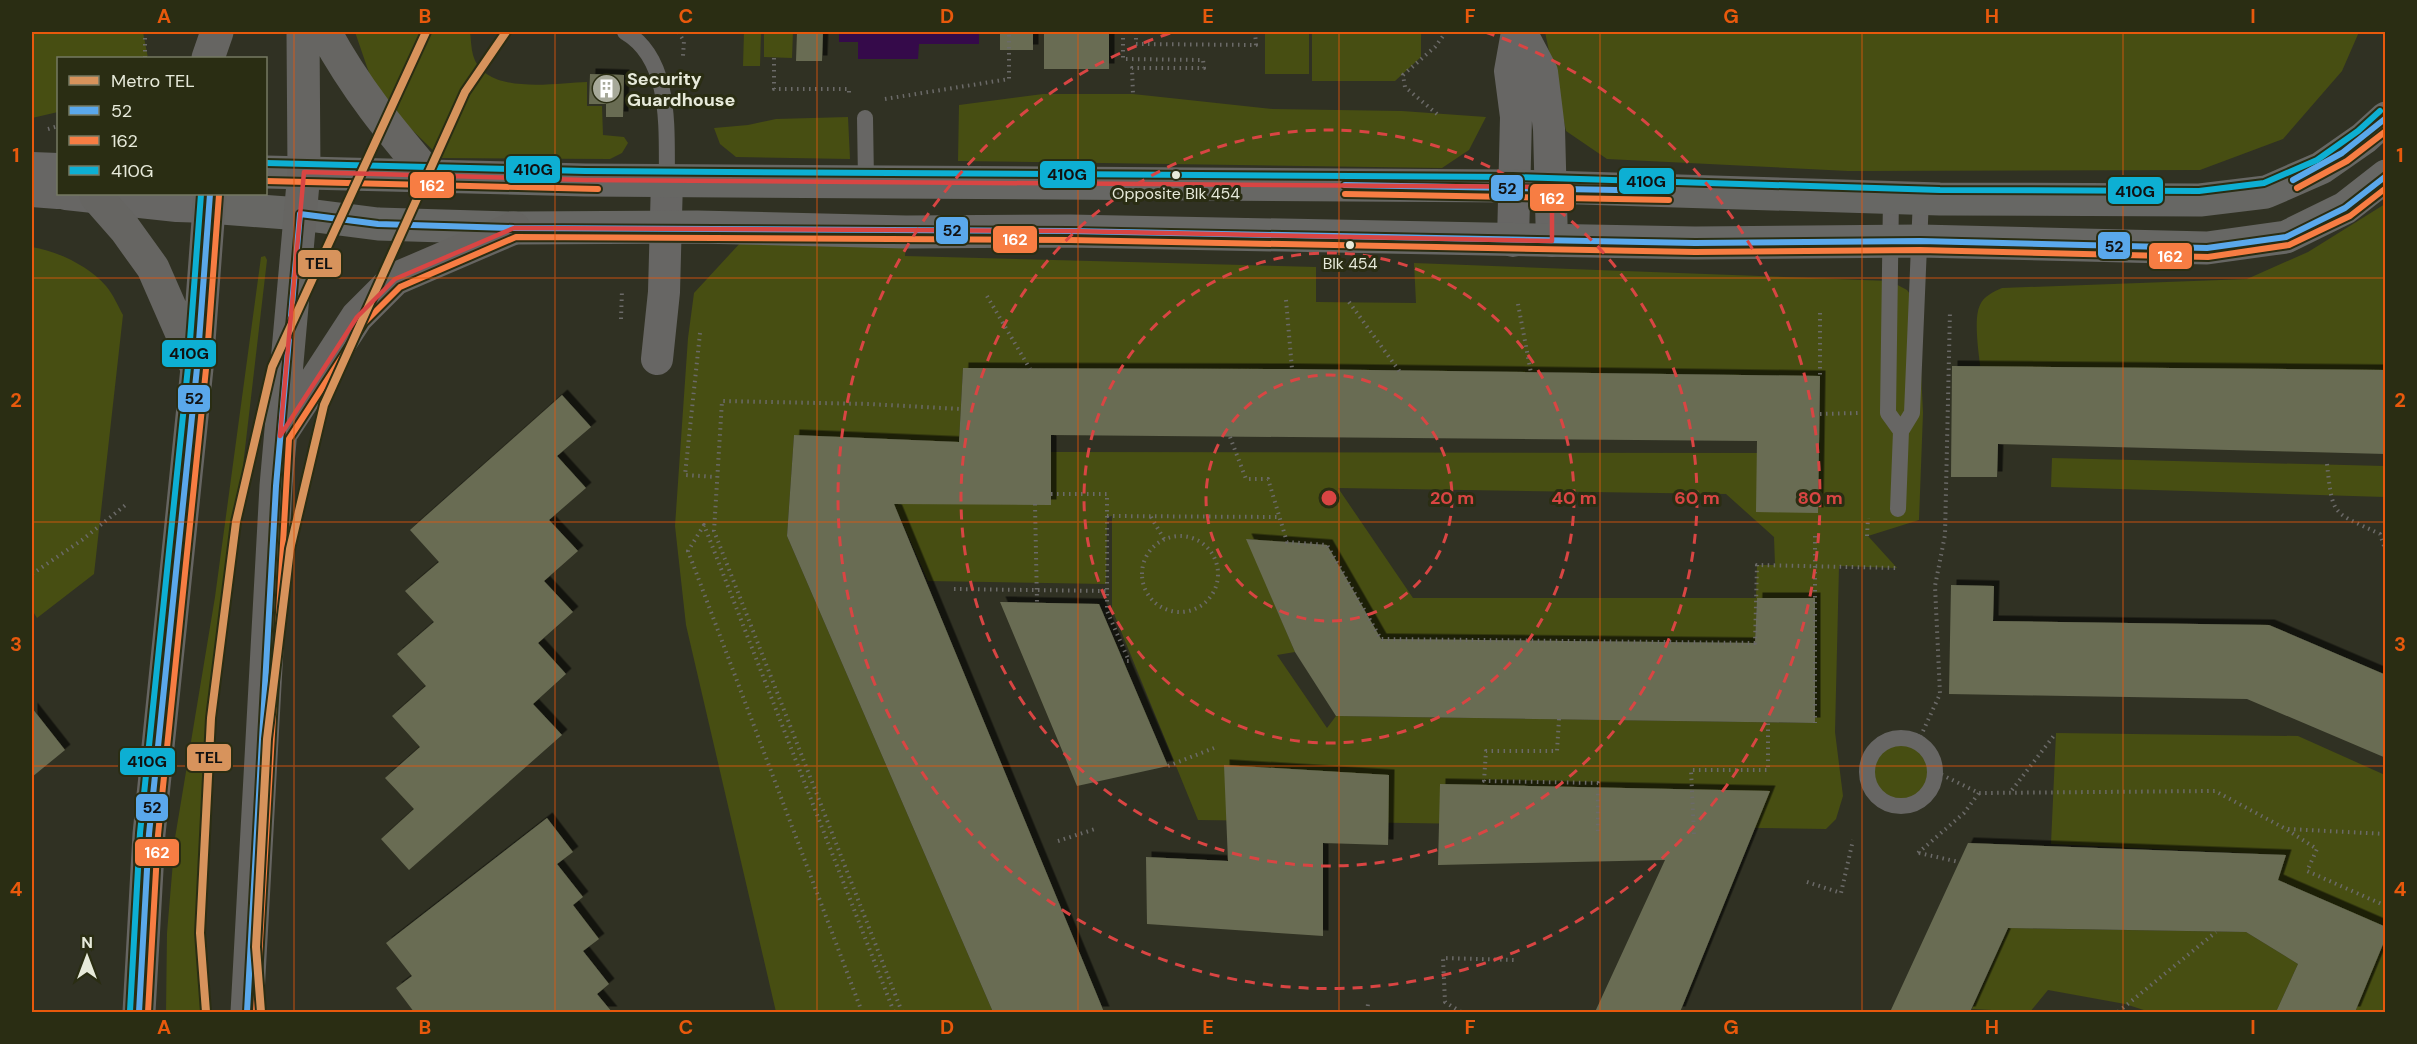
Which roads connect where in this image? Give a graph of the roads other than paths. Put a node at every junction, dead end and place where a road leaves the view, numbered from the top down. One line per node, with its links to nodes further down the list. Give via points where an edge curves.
1 (218, 32): 6 (main road); 7 (main road)
2 (303, 32): 13 (main road)
3 (325, 32): 15 (main road, via 372,109)
4 (625, 32): 16 (lane, via 641,41 660,83)
5 (1519, 32): 18 (street, via 1510,70 1516,117); 19 (street, via 1542,72)
6 (207, 57)
7 (218, 57)
8 (865, 118): 17 (lane)
9 (2385, 118): 23 (main road, via 2321,168 2266,192 2200,200)
10 (32, 168): 11 (street)
11 (57, 169)
12 (267, 172): 13 (main road)
13 (304, 172): 15 (main road); 25 (main road)
14 (2385, 176): 29 (main road, via 2345,208 2286,237 2218,247)
15 (431, 178): 16 (main road)
16 (667, 180): 17 (main road); 26 (street)
17 (866, 180): 18 (main road)
18 (1513, 186): 19 (main road); 28 (street)
19 (1552, 187): 23 (main road); 30 (street)
20 (32, 191): 21 (street)
21 (57, 193)
22 (81, 195): 24 (street, via 177,206); 32 (main road, via 125,229 153,268)
23 (1906, 198): 29 (lane); 29 (lane)
24 (209, 200): 25 (main road); 32 (main road)
25 (300, 214): 27 (main road, via 378,225); 34 (main road)
26 (665, 227): 27 (main road); 28 (main road); 31 (street)
27 (514, 228): 34 (main road, via 395,279 357,317)
28 (1513, 241): 30 (main road)
29 (1905, 241): 30 (main road); 33 (lane, via 1912,413); 33 (lane, via 1888,413)
30 (1552, 242)
31 (657, 359)
32 (197, 368): 37 (main road, via 148,834)
33 (1901, 431): 35 (lane)
34 (280, 436): 38 (main road)
35 (1898, 509)
36 (1918, 742): 36 (lane, via 1901,737 1884,742 1869,758 1871,791 1879,799 1896,807 1910,806 1929,793 1936,772 1934,760)
37 (139, 1012)
38 (247, 1012)

